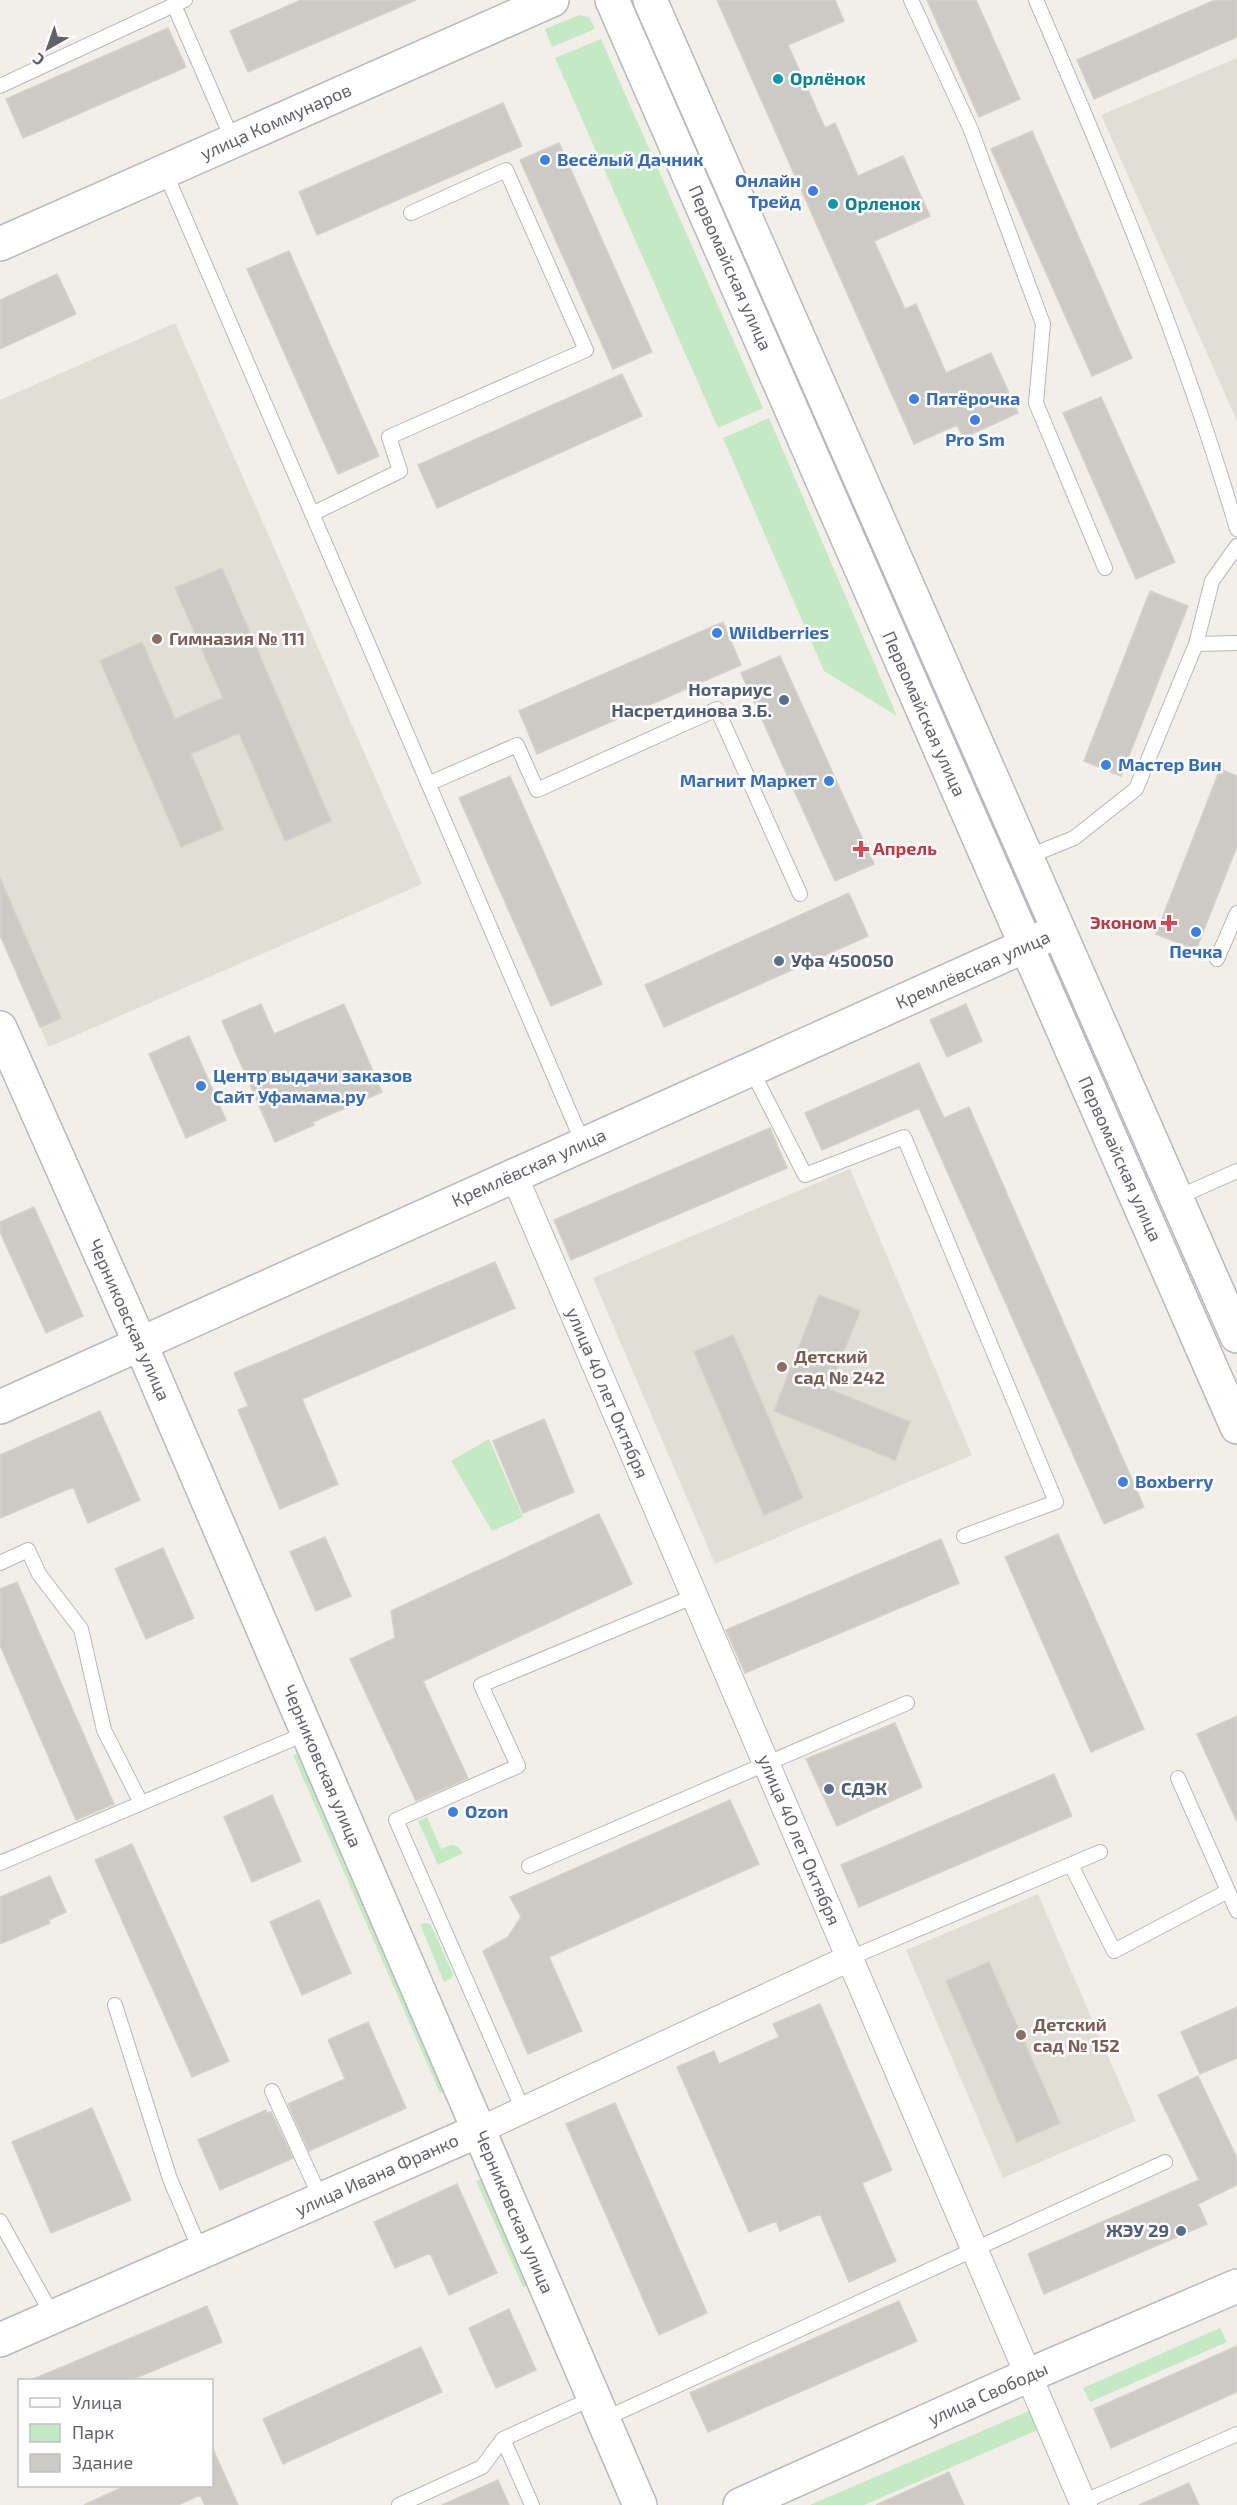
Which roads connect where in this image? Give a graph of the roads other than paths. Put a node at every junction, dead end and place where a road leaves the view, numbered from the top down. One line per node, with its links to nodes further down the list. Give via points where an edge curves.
1 (552, 0): 8 (street, улица Коммунаров)
2 (612, 0): 23 (street, Первомайская улица)
3 (650, 0): 19 (street, Первомайская улица)
4 (911, 0): 15 (lane, via 971,130 1043,324 1036,403)
5 (1036, 0): 13 (lane, via 1125,209 1210,439)
6 (180, 3): 7 (lane); 8 (lane)
7 (0, 86)
8 (233, 141): 9 (street, улица Коммунаров)
9 (165, 172): 11 (street, улица Коммунаров); 12 (lane)
10 (411, 213): 12 (lane, via 506,170 586,350 389,437 400,471)
11 (0, 244)
12 (312, 514): 18 (lane)
13 (1237, 529)
14 (1237, 546): 17 (lane, via 1212,581)
15 (1105, 568)
16 (1237, 643): 17 (lane)
17 (1196, 644): 19 (lane, via 1136,789 1074,838)
18 (428, 784): 20 (lane, via 517,745 537,790 717,709); 27 (lane)
19 (1027, 857): 22 (street, Первомайская улица)
20 (800, 894)
21 (1237, 913): 24 (lane)
22 (1059, 931): 23 (street, Кремлёвская улица); 30 (street, Первомайская улица)
23 (1026, 945): 26 (street, Кремлёвская улица); 34 (street, Первомайская улица)
24 (1217, 959)
25 (0, 1028): 32 (street, Черниковская улица)
26 (751, 1069): 27 (street, Кремлёвская улица); 35 (lane, via 805,1174 904,1137 1056,1502)
27 (583, 1143): 29 (street, Кремлёвская улица)
28 (1237, 1171): 30 (lane)
29 (514, 1174): 32 (street, Кремлёвская улица); 37 (street, улица 40 лет Октября)
30 (1176, 1198): 31 (street, Первомайская улица)
31 (1237, 1336)
32 (140, 1343): 33 (street, Кремлёвская улица); 39 (street, Черниковская улица)
33 (0, 1407)
34 (1237, 1427)
35 (964, 1536)
36 (0, 1563): 42 (lane, via 28,1550 39,1574 81,1629 104,1730)
37 (695, 1596): 40 (street, улица 40 лет Октября); 52 (lane, via 482,1685 518,1766 396,1820)
38 (907, 1703): 40 (lane)
39 (308, 1732): 42 (lane); 53 (street, Черниковская улица)
40 (766, 1763): 46 (lane); 49 (street, улица 40 лет Октября)
41 (1178, 1778): 47 (lane)
42 (141, 1803): 44 (lane)
43 (1100, 1852): 45 (lane)
44 (0, 1863)
45 (1071, 1865): 47 (lane, via 1114,1951); 49 (lane)
46 (529, 1866)
47 (1228, 1892): 48 (lane)
48 (1237, 1911)
49 (850, 1958): 52 (street, улица Ивана Франко); 57 (street, улица 40 лет Октября)
50 (115, 2005): 58 (lane, via 170,2179)
51 (272, 2091): 55 (lane)
52 (523, 2110): 53 (street, улица Ивана Франко)
53 (480, 2130): 55 (street, улица Ивана Франко); 63 (street, Черниковская улица)
54 (1165, 2162): 57 (lane)
55 (321, 2199): 58 (street, улица Ивана Франко)
56 (0, 2221): 60 (lane)
57 (975, 2250): 62 (street, улица 40 лет Октября); 63 (lane)
58 (201, 2252): 60 (street, улица Ивана Франко)
59 (1237, 2286): 62 (street, улица Свободы)
60 (53, 2316): 61 (street, улица Ивана Франко)
61 (0, 2340)
62 (1029, 2375): 66 (street, улица 40 лет Октября); 70 (street, улица Свободы)
63 (598, 2409): 65 (lane); 69 (street, Черниковская улица)
64 (1237, 2434): 66 (lane)
65 (503, 2439): 67 (lane, via 482,2467); 68 (lane)
66 (1084, 2504)
67 (399, 2505)
68 (532, 2505)
69 (640, 2505)
70 (740, 2505)

